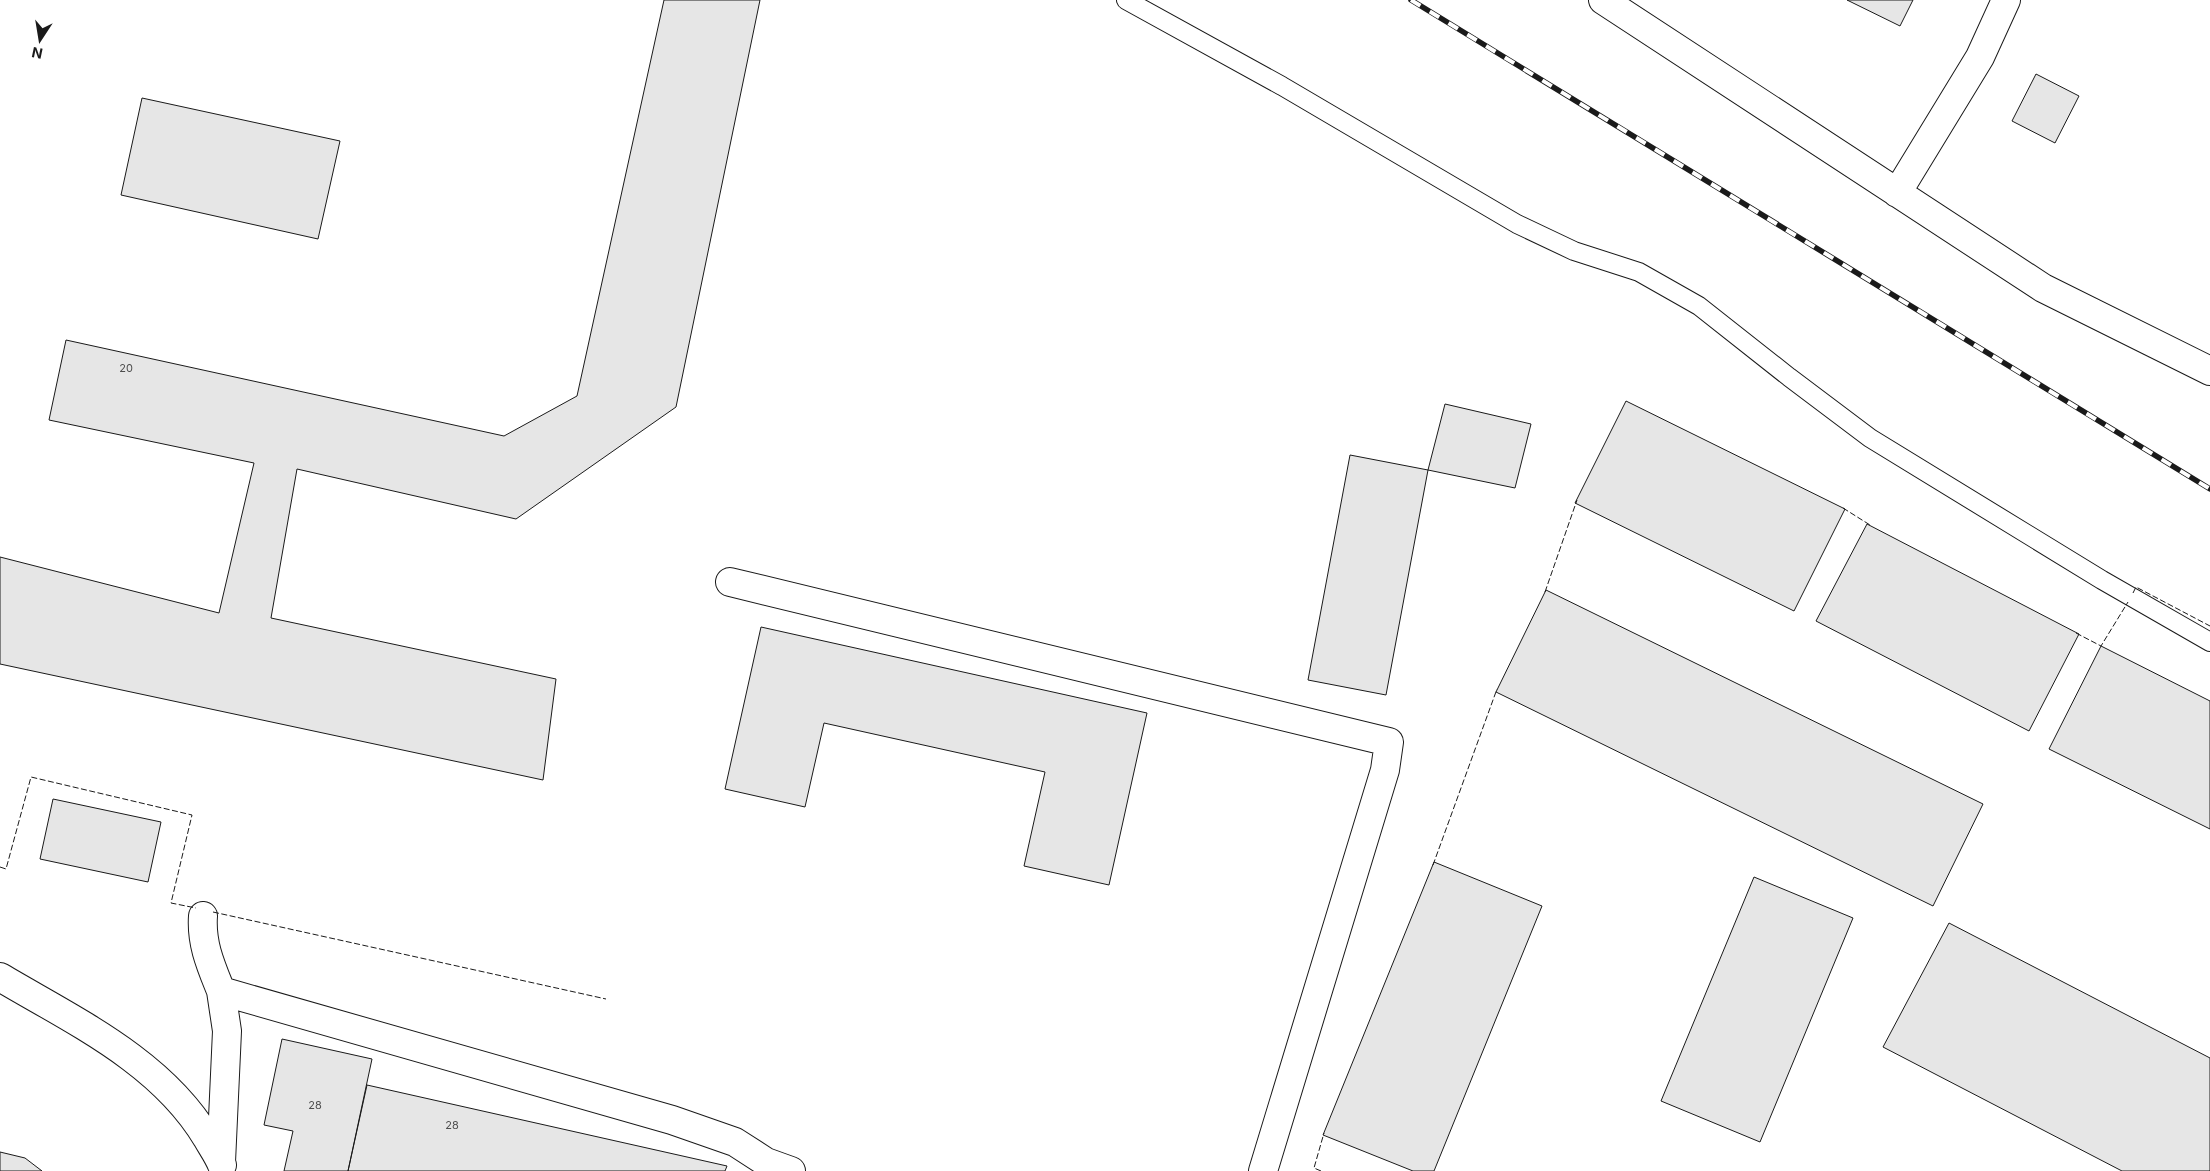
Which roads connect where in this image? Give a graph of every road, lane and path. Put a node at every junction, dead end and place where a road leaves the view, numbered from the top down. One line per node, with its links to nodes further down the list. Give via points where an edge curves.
1 (1126, 0): 7 (lane, via 1282,86 1517,224 1574,251 1639,272 1699,306 1870,438)
2 (1603, 0): 4 (street)
3 (2006, 0): 4 (street, via 1980,57)
4 (1897, 193): 5 (street, via 2043,288)
5 (2210, 371)
6 (730, 582): 13 (street, via 1389,742 1385,770)
7 (2210, 642)
8 (203, 916): 10 (street, via 206,954)
9 (0, 977): 11 (street, via 139,1062 197,1122)
10 (220, 990): 11 (street, via 227,1031); 12 (street, via 672,1120 734,1142 766,1162)
11 (222, 1166)
12 (791, 1171)
13 (1263, 1171)

